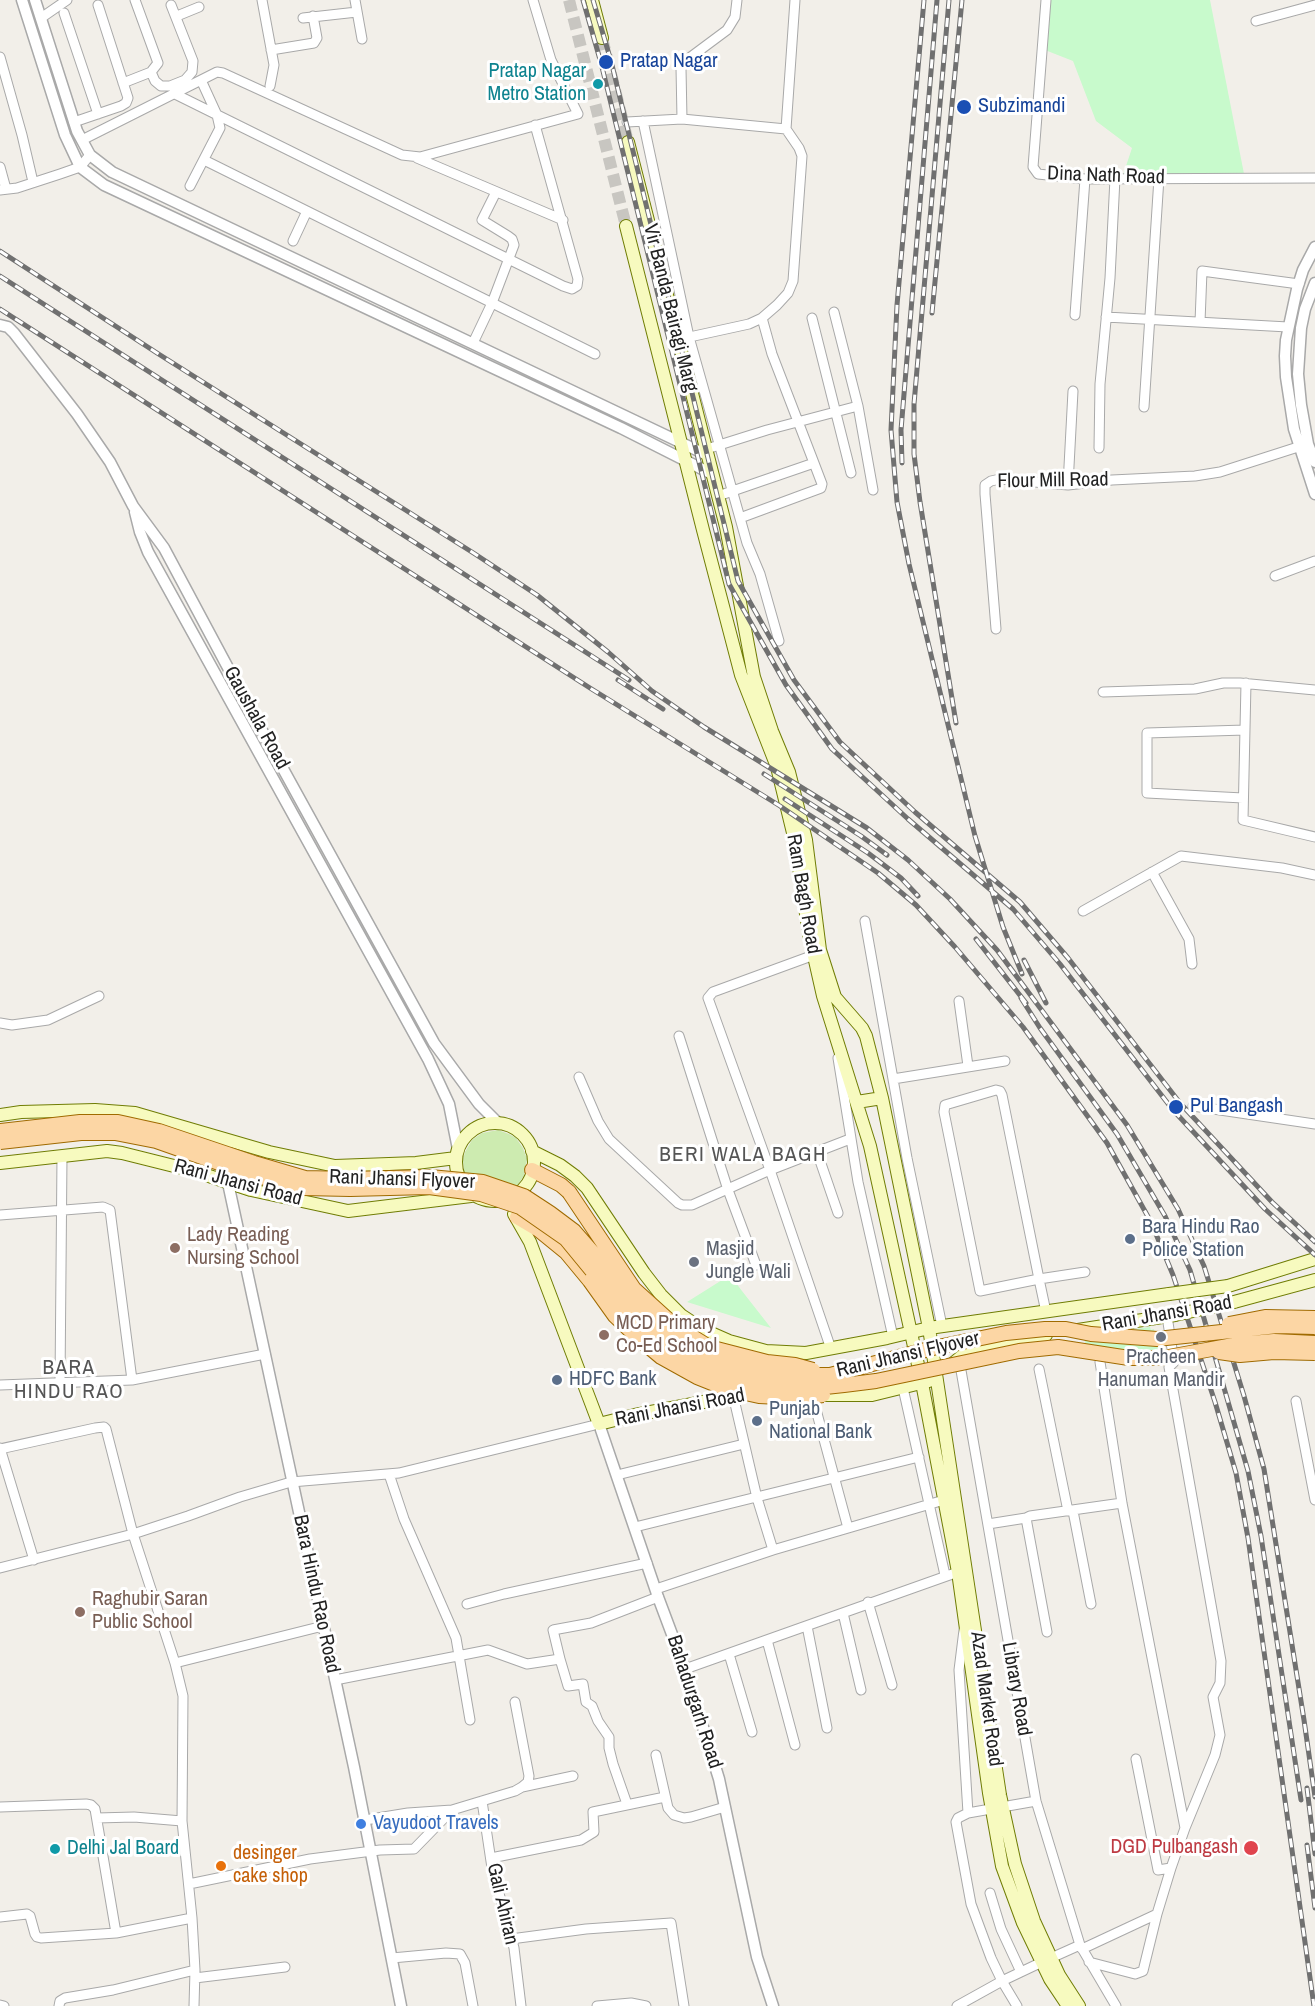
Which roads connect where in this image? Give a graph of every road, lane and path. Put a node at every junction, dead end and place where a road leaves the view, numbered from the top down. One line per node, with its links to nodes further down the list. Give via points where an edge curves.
1 (22, 0): 44 (street, via 65,135)
2 (35, 0): 19 (street)
3 (67, 0): 19 (street)
4 (135, 0): 25 (street, via 157,57 158,63)
5 (262, 0): 23 (street)
6 (355, 0): 17 (street)
7 (533, 0): 36 (street, via 551,60 578,114)
8 (592, 0): 21 (main road)
9 (738, 0): 32 (street, via 735,17 727,30 681,68)
10 (795, 0): 37 (street)
11 (1046, 0): 45 (street, Dina Nath Road, via 1033,167 1043,176)
12 (98, 5): 27 (street)
13 (171, 5): 18 (street)
14 (1315, 5): 20 (street)
15 (199, 7): 18 (street)
16 (64, 12): 30 (street)
17 (357, 12): 22 (street); 23 (street, via 308,17 317,38 314,43)
18 (177, 16): 25 (street, via 193,61 192,72 170,86 161,86)
19 (41, 18): 34 (street)
20 (1256, 21)
21 (602, 38)
22 (362, 39)
23 (271, 50): 28 (street, via 274,69)
24 (0, 57): 49 (street)
25 (151, 72): 27 (street)
26 (201, 80): 29 (street); 31 (street); 41 (street, via 222,73 402,155)
27 (123, 83): 30 (street, via 126,103)
28 (270, 86)
29 (175, 94): 31 (street); 38 (street)
30 (98, 114): 34 (street)
31 (218, 115): 42 (street, via 220,128); 58 (street)
32 (682, 119): 33 (street); 37 (street)
33 (643, 121): 35 (street); 71 (street)
34 (74, 122): 38 (street)
35 (627, 122)
36 (535, 125): 41 (street); 54 (street)
37 (786, 129): 65 (street, via 802,156 794,281 788,293)
38 (82, 140): 40 (street)
39 (628, 142): 71 (main road, Vir Banda Bairagi Marg)
40 (90, 155): 44 (street); 72 (street, via 112,172)
41 (412, 156): 52 (street)
42 (204, 160): 50 (street); 53 (street)
43 (0, 167): 51 (street)
44 (80, 167): 49 (street); 73 (street, via 104,185)
45 (1085, 178): 46 (street, Dina Nath Road); 63 (street)
46 (1115, 178): 47 (street, Dina Nath Road); 64 (street)
47 (1159, 178): 48 (street, Dina Nath Road); 67 (street)
48 (1315, 178)
49 (33, 182): 51 (street)
50 (190, 186)
51 (3, 189)
52 (496, 192): 54 (street); 58 (street, via 482,220 512,239)
53 (307, 211): 56 (street); 61 (street)
54 (562, 220): 58 (street, via 577,286 563,286)
55 (626, 226): 80 (main road, Vir Banda Bairagi Marg)
56 (292, 241)
57 (1315, 247): 60 (street)
58 (510, 260): 61 (street)
59 (1315, 283): 86 (street, via 1301,328 1298,374 1308,444)
60 (1299, 284): 68 (street, via 1202,271); 70 (street)
61 (492, 303): 72 (street); 74 (street)
62 (834, 312): 76 (street)
63 (1075, 315)
64 (1106, 317): 67 (street); 83 (street)
65 (762, 318): 71 (street); 79 (street)
66 (812, 318): 78 (street)
67 (1150, 319): 68 (street); 77 (street)
68 (1200, 322): 70 (street)
69 (0, 325): 95 (street, Gaushala Road, via 14,333 77,414)
70 (1288, 327): 82 (street, via 1286,377)
71 (684, 338): 81 (street); 84 (main road, Vir Banda Bairagi Marg)
72 (470, 342): 73 (street); 80 (street)
73 (462, 353): 85 (street)
74 (595, 354)
75 (1073, 391): 90 (street)
76 (858, 406): 78 (street); 92 (street)
77 (1144, 407)
78 (836, 412): 79 (street); 88 (street)
79 (798, 422): 81 (street); 87 (street)
80 (680, 442): 84 (street); 85 (main road, Vir Banda Bairagi Marg)
81 (719, 446): 84 (street); 91 (street)
82 (1298, 447): 90 (street, Flour Mill Road, via 1208,475); 93 (street)
83 (1099, 448)
84 (707, 452): 89 (main road, Vir Banda Bairagi Marg)
85 (685, 460): 89 (street); 111 (main road, Ram Bagh Road, via 741,675 777,767 795,841)
86 (1315, 462)
87 (814, 463): 91 (street); 96 (street, via 821,488)
88 (851, 473)
89 (712, 474): 94 (main road, Ram Bagh Road)
90 (1068, 485): 99 (street, Flour Mill Road, via 1000,479 986,485)
91 (733, 490): 94 (street); 96 (street)
92 (873, 490)
93 (1315, 494)
94 (718, 496): 114 (main road, Ram Bagh Road, via 754,677 789,772 806,840)
95 (134, 506): 127 (street, Gaushala Road, via 164,548 434,1042 478,1104); 135 (street, via 148,552 442,1086)
96 (740, 518): 100 (street)
97 (1315, 561): 98 (street)
98 (1275, 576)
99 (996, 629)
100 (779, 641)
101 (1246, 683): 102 (street); 103 (street); 104 (street)
102 (1315, 690)
103 (1103, 692)
104 (1245, 730): 105 (street); 105 (street, via 1147,733 1147,793)
105 (1243, 798): 106 (street, via 1243,820)
106 (1315, 837)
107 (1152, 872): 108 (street, via 1181,856); 109 (street); 112 (street, via 1189,939)
108 (1315, 875)
109 (1083, 911)
110 (865, 921): 122 (street)
111 (813, 955): 114 (main road, Ram Bagh Road); 139 (street, via 713,992 708,998)
112 (1192, 964)
113 (99, 996): 116 (street, via 48,1020)
114 (829, 997): 117 (main road, Ram Bagh Road); 123 (main road, Ram Bagh Road, via 862,1028)
115 (959, 1001): 120 (street)
116 (0, 1023)
117 (831, 1023): 124 (main road, Ram Bagh Road); 130 (street)
118 (679, 1036): 141 (street)
119 (1005, 1061): 120 (street)
120 (968, 1066): 122 (street)
121 (579, 1077): 141 (street, via 609,1139 678,1203 692,1205)
122 (893, 1078): 156 (street)
123 (882, 1098): 124 (main road); 158 (main road, Ram Bagh Road)
124 (857, 1102): 159 (main road, Ram Bagh Road)
125 (1193, 1106): 128 (street)
126 (0, 1115): 131 (main road, Rani Jhansi Road, via 95,1110 135,1113)
127 (498, 1123): 133 (main road, via 517,1130); 135 (main road, via 480,1125 469,1132)
128 (1315, 1124)
129 (0, 1131): 171 (main road, Rani Jhansi Flyover, bridge, via 118,1122 159,1131 305,1178 430,1177 483,1182 524,1196 573,1231 634,1304 662,1329 699,1353 751,1372)
130 (850, 1139): 134 (street); 161 (street)
131 (226, 1140): 135 (main road, Rani Jhansi Road, via 335,1166 416,1163); 140 (street, Bara Hindu Rao Road)
132 (0, 1142): 177 (main road, Rani Jhansi Flyover, bridge, via 115,1132 156,1141 303,1188 429,1187 481,1194 520,1208 566,1239 626,1312 656,1340 696,1364 749,1383 816,1388)
133 (532, 1150): 138 (main road); 165 (main road, Rani Jhansi Road, via 560,1165 587,1188 644,1273 681,1315 729,1341)
134 (817, 1152): 139 (street); 145 (street)
135 (457, 1154): 142 (main road, via 460,1179)
136 (62, 1156): 137 (main road, Rani Jhansi Road); 140 (main road, Rani Jhansi Road, via 122,1153); 144 (street)
137 (0, 1163)
138 (532, 1170): 143 (main road, via 515,1195); 171 (main road, bridge, via 569,1192 634,1289 675,1326 709,1347)
139 (770, 1170): 141 (street); 163 (street)
140 (228, 1183): 142 (main road, Rani Jhansi Road, via 348,1211); 167 (street, Bara Hindu Rao Road)
141 (728, 1190): 149 (street)
142 (476, 1195): 143 (main road)
143 (496, 1200): 147 (main road, Rani Jhansi Road)
144 (62, 1211): 146 (street); 173 (street, via 103,1207 110,1210); 174 (street)
145 (838, 1212)
146 (0, 1215)
147 (517, 1217): 177 (main road, bridge, via 566,1252 615,1316 636,1336 661,1357 710,1383 748,1394 800,1398 823,1395); 182 (main road, Rani Jhansi Road)
148 (1315, 1259): 153 (main road, Rani Jhansi Road, bridge, via 1228,1286)
149 (756, 1265)
150 (1085, 1272): 151 (street)
151 (1040, 1279): 151 (street, via 1000,1091 945,1105 980,1292); 153 (street)
152 (1315, 1280): 154 (main road, Rani Jhansi Road, bridge)
153 (1046, 1312): 156 (main road, Rani Jhansi Road)
154 (1171, 1316): 168 (main road, Rani Jhansi Road, via 1036,1336 967,1352); 246 (street, via 1174,1362 1169,1367 1222,1669 1213,1697 1218,1743)
155 (1315, 1318): 160 (main road, bridge, via 1252,1319 1233,1322)
156 (942, 1326): 158 (main road, Rani Jhansi Road)
157 (1315, 1327): 160 (main road, Rani Jhansi Flyover, bridge, via 1277,1326)
158 (929, 1328): 159 (main road, Rani Jhansi Road); 172 (main road, Azad Market Road)
159 (911, 1331): 161 (main road, Rani Jhansi Road); 175 (main road, Ram Bagh Road)
160 (1210, 1333): 171 (main road, Rani Jhansi Flyover, bridge, via 1156,1339 1066,1329 1006,1333)
161 (893, 1337): 163 (main road, Rani Jhansi Road)
162 (1315, 1343): 164 (main road, Rani Jhansi Flyover, bridge, via 1274,1341)
163 (831, 1349): 165 (main road, Rani Jhansi Road, via 806,1353)
164 (1207, 1350): 166 (main road, bridge, via 1240,1355); 177 (main road, Rani Jhansi Flyover, bridge, via 1163,1358 1129,1358 1058,1347 1019,1350)
165 (766, 1351): 179 (main road)
166 (1315, 1353)
167 (265, 1354): 173 (street); 189 (street, Bara Hindu Rao Road)
168 (958, 1359): 172 (main road, Rani Jhansi Road); 197 (street, Library Road)
169 (1100, 1362): 193 (street)
170 (1039, 1369): 195 (street)
171 (830, 1375)
172 (935, 1379): 175 (main road, Rani Jhansi Road); 240 (main road, Azad Market Road)
173 (132, 1380): 174 (street)
174 (60, 1383): 176 (street)
175 (922, 1383): 178 (main road, Rani Jhansi Road); 191 (main road, Azad Market Road)
176 (0, 1385)
177 (844, 1385)
178 (903, 1388): 180 (main road, Rani Jhansi Road, via 872,1395); 185 (street)
179 (738, 1395): 180 (main road, Rani Jhansi Road); 182 (main road, Rani Jhansi Road); 183 (street)
180 (812, 1395): 188 (street)
181 (1296, 1401): 192 (street)
182 (599, 1424): 186 (street); 187 (street, Bahadurgarh Road)
183 (744, 1444): 187 (street); 190 (street)
184 (0, 1448): 200 (street, via 104,1427); 202 (street)
185 (918, 1457): 188 (street); 194 (street)
186 (388, 1474): 189 (street); 218 (street, via 452,1625)
187 (617, 1475): 198 (street, Bahadurgarh Road)
188 (833, 1477): 190 (street); 199 (street)
189 (291, 1482): 200 (street); 213 (street, Bara Hindu Rao Road)
190 (757, 1498): 198 (street); 201 (street)
191 (944, 1500): 194 (street); 205 (main road, Azad Market Road)
192 (1315, 1500)
193 (1122, 1503): 195 (street); 246 (street)
194 (929, 1505): 199 (street); 206 (street)
195 (1071, 1511): 196 (street); 210 (street)
196 (1026, 1518): 197 (street); 215 (street)
197 (988, 1524): 236 (street, Library Road)
198 (635, 1527): 203 (street, Bahadurgarh Road)
199 (848, 1528): 201 (street)
200 (133, 1534): 202 (street); 220 (street)
201 (773, 1550): 207 (street)
202 (34, 1560): 204 (street)
203 (647, 1563): 207 (street, Bahadurgarh Road); 209 (street)
204 (0, 1568)
205 (958, 1572): 206 (street); 212 (main road, Azad Market Road)
206 (945, 1575): 208 (street)
207 (657, 1593): 219 (street, via 591,1623 553,1630); 221 (street, Bahadurgarh Road)
208 (868, 1602): 211 (street); 223 (street)
209 (467, 1604)
210 (1091, 1604)
211 (843, 1613): 214 (street); 224 (street)
212 (965, 1624): 240 (main road, Azad Market Road); 242 (street, via 959,1670)
213 (323, 1626): 220 (street); 222 (street, Bara Hindu Rao Road)
214 (807, 1626): 216 (street); 227 (street)
215 (1047, 1632)
216 (767, 1640): 217 (street); 229 (street)
217 (729, 1654): 221 (street); 228 (street)
218 (460, 1655): 219 (street, via 488,1650 527,1664); 222 (street); 226 (street)
219 (560, 1659): 237 (street, via 568,1686 583,1684 586,1702 609,1737)
220 (175, 1663): 245 (street, via 183,1696)
221 (685, 1669): 239 (street, Bahadurgarh Road)
222 (335, 1680): 244 (street, Bara Hindu Rao Road)
223 (892, 1685)
224 (861, 1690)
225 (515, 1702): 233 (street, via 529,1776)
226 (470, 1720)
227 (827, 1728)
228 (752, 1732)
229 (795, 1745)
230 (656, 1755): 234 (street)
231 (1136, 1759): 249 (street, via 1158,1870)
232 (573, 1776): 233 (street)
233 (522, 1787): 235 (street)
234 (665, 1797): 237 (street); 239 (street, via 670,1812 678,1818)
235 (482, 1801): 241 (street); 248 (street, Gali Ahiran)
236 (1036, 1801): 240 (street); 257 (street, Library Road)
237 (627, 1804): 248 (street, via 593,1812 594,1832 581,1840)
238 (0, 1807): 243 (street, via 86,1804 95,1809)
239 (725, 1807): 266 (street, Bahadurgarh Road)
240 (997, 1808): 242 (street); 259 (main road, Azad Market Road, via 1002,1866 1023,1923)
241 (452, 1810): 244 (street); 247 (street, via 414,1849)
242 (968, 1813): 264 (street, via 956,1822 966,1881 971,1904)
243 (97, 1818): 245 (street); 255 (street)
244 (365, 1820): 247 (street, Bara Hindu Rao Road)
245 (182, 1821): 250 (street)
246 (1185, 1828): 249 (street)
247 (371, 1851): 250 (street, via 310,1859); 258 (street, Bara Hindu Rao Road)
248 (491, 1858): 256 (street, Gali Ahiran)
249 (1171, 1868): 252 (street)
250 (189, 1884): 254 (street)
251 (990, 1893): 262 (street)
252 (1157, 1914): 257 (street); 260 (street, via 1141,1973)
253 (0, 1917): 255 (street, via 27,1914 34,1934 41,1938)
254 (192, 1918): 255 (street); 263 (street)
255 (116, 1933)
256 (511, 1939): 272 (street, Gali Ahiran); 274 (street, via 671,1923)
257 (1081, 1947): 259 (street); 260 (street, Library Road)
258 (392, 1958): 270 (street, Bara Hindu Rao Road); 271 (street, via 460,1954)
259 (1047, 1960): 262 (street); 276 (main road, Azad Market Road, via 1050,1979); 277 (main road, Azad Market Road)
260 (1089, 1962): 278 (street, Library Road)
261 (285, 1967): 263 (street)
262 (1021, 1972): 264 (street)
263 (195, 1974): 268 (street, via 65,1998); 269 (street)
264 (1002, 1981): 267 (street); 275 (street)
265 (643, 2005): 273 (street)
266 (768, 2005)
267 (959, 2005)
268 (59, 2006)
269 (194, 2006)
270 (401, 2006)
271 (473, 2006)
272 (521, 2006)
273 (597, 2006)
274 (684, 2006)
275 (1017, 2006)
276 (1068, 2006)
277 (1079, 2006)
278 (1116, 2006)

